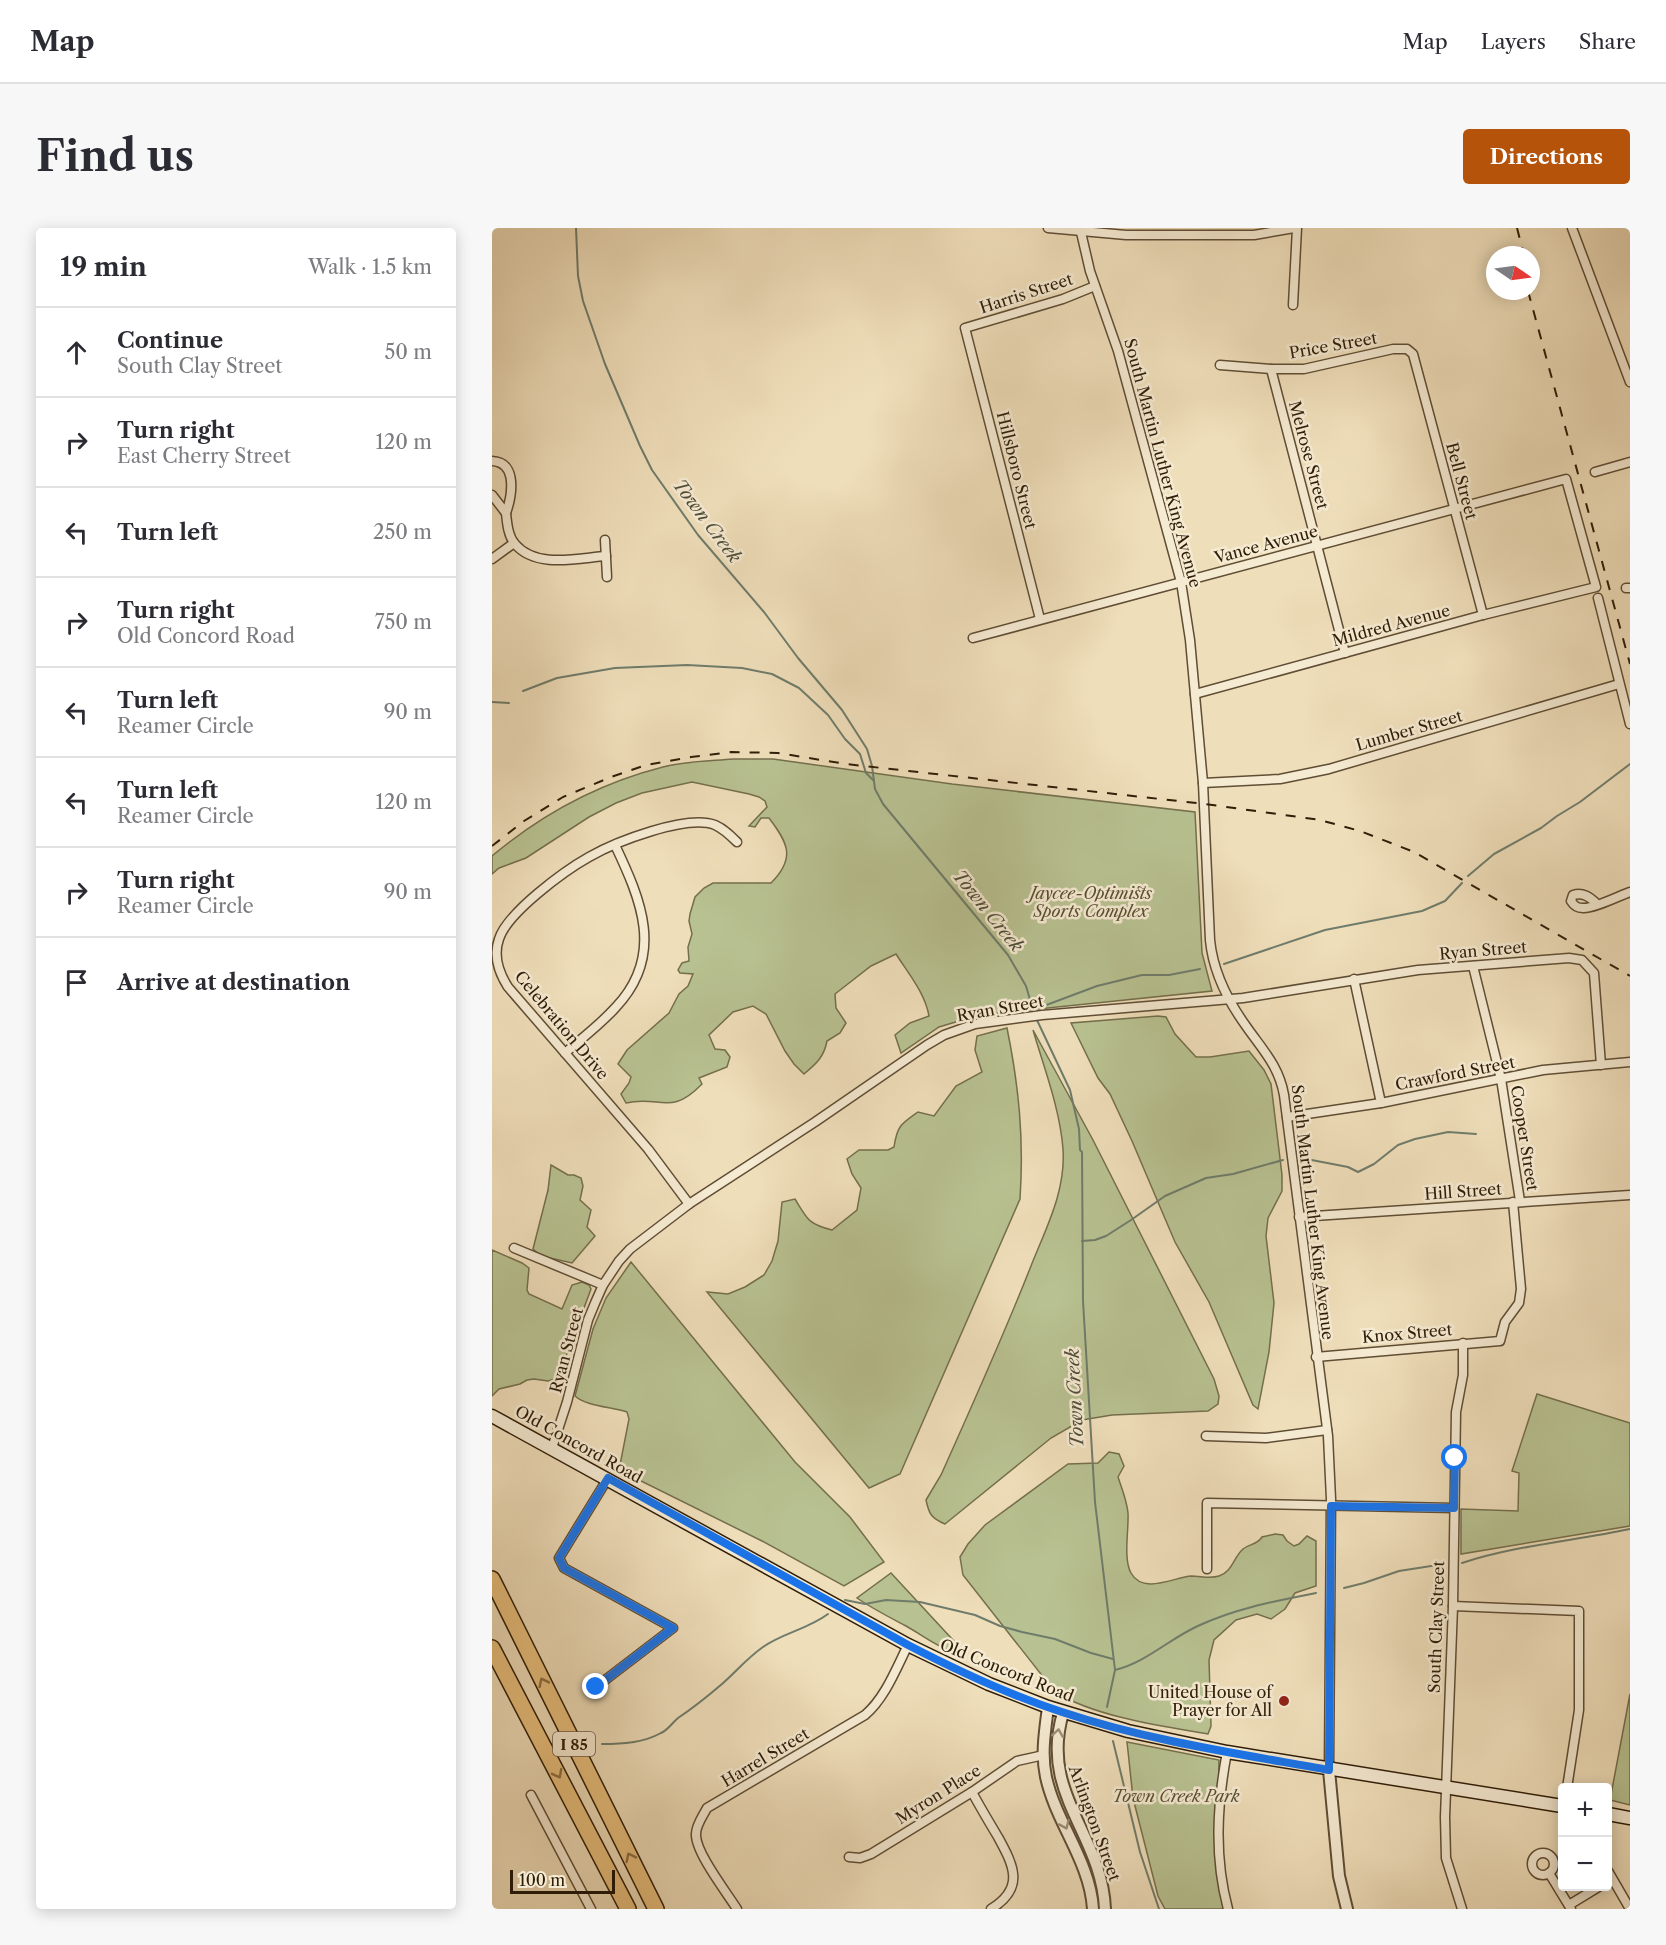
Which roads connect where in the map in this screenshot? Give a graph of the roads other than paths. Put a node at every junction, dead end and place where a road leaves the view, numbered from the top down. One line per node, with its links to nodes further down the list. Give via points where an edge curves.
1 (1048, 228): 4 (street)
2 (1295, 228): 4 (street, via 1254,235 1126,235); 6 (street)
3 (1572, 228): 11 (street)
4 (1080, 229): 5 (street, South Martin Luther King Avenue)
5 (1095, 286): 7 (street, Harris Street); 24 (street, South Martin Luther King Avenue, via 1118,351)
6 (1293, 305)
7 (965, 328): 28 (street, Hillsboro Street)
8 (1413, 354): 10 (street, Price Street, via 1407,349 1393,349 1304,369); 16 (street, Bell Street)
9 (1220, 366): 10 (street, Price Street)
10 (1271, 369): 20 (street, Melrose Street)
11 (1630, 382)
12 (492, 461): 17 (street, via 508,468 511,478)
13 (1630, 462): 14 (street)
14 (1595, 472)
15 (492, 495): 17 (street)
16 (1454, 509): 20 (street, Vance Avenue); 25 (street, Vance Avenue, via 1566,479); 27 (street, Bell Street)
17 (506, 513): 19 (street)
18 (605, 540): 21 (street)
19 (514, 543): 21 (street, via 543,560); 22 (street)
20 (1317, 546): 24 (street, Vance Avenue); 30 (street, Melrose Street)
21 (606, 556): 23 (street)
22 (492, 559)
23 (607, 577)
24 (1180, 582): 28 (street, Vance Avenue); 32 (street, South Martin Luther King Avenue)
25 (1596, 587): 27 (street, Mildred Avenue)
26 (1598, 598): 31 (street)
27 (1483, 615): 30 (street, Mildred Avenue)
28 (1040, 620): 29 (street, Vance Avenue)
29 (973, 638)
30 (1345, 653): 32 (street, Mildred Avenue)
31 (1619, 684): 33 (street); 34 (street, Lumber Street, via 1329,769 1281,779)
32 (1195, 694): 34 (street, South Martin Luther King Avenue)
33 (1630, 724)
34 (1203, 783): 41 (street, South Martin Luther King Avenue, via 1211,947)
35 (737, 842): 36 (street, Celebration Drive, via 714,825 702,823 659,829)
36 (615, 845): 42 (street, via 640,902 644,955 634,982 618,1005); 42 (street, Celebration Drive, via 588,857 554,881 517,913 498,942 497,964 508,987)
37 (1630, 892): 38 (street)
38 (1595, 905)
39 (1473, 966): 40 (street, Ryan Street); 44 (street, Ryan Street, via 1582,960 1594,973); 45 (street, Cooper Street)
40 (1354, 979): 41 (street, Ryan Street); 46 (street)
41 (1229, 998): 47 (street, South Martin Luther King Avenue, via 1275,1066); 50 (street, Ryan Street, via 1015,1018 975,1024 944,1035)
42 (565, 1053): 50 (street, Celebration Drive, via 648,1149)
43 (1630, 1062): 44 (street, Crawford Street)
44 (1601, 1065): 45 (street, Crawford Street, via 1543,1070)
45 (1501, 1080): 46 (street, Crawford Street); 49 (street, Cooper Street)
46 (1382, 1103): 47 (street, Crawford Street)
47 (1287, 1116): 51 (street, South Martin Luther King Avenue)
48 (1630, 1195): 49 (street, Hill Street)
49 (1517, 1202): 51 (street, Hill Street); 54 (street, Cooper Street, via 1521,1289 1519,1303 1505,1322)
50 (689, 1204): 53 (street, Ryan Street, via 630,1249)
51 (1299, 1217): 56 (street, South Martin Luther King Avenue)
52 (514, 1248): 53 (street)
53 (603, 1285): 60 (street, Ryan Street, via 588,1320)
54 (1500, 1341): 55 (street, Knox Street)
55 (1463, 1343): 56 (street, Knox Street); 63 (street, South Clay Street, via 1463,1375 1456,1412)
56 (1316, 1357): 58 (street, South Martin Luther King Avenue)
57 (492, 1416): 60 (main road, Old Concord Road)
58 (1327, 1430): 59 (street, via 1266,1438); 62 (street, South Martin Luther King Avenue)
59 (1206, 1436)
60 (552, 1448): 61 (main road, Old Concord Road)
61 (608, 1478): 67 (main road, Old Concord Road); 69 (street, via 559,1558 560,1563 673,1628)
62 (1331, 1506): 63 (street); 64 (street, via 1207,1503); 74 (street, South Martin Luther King Avenue)
63 (1454, 1508): 66 (street, South Clay Street)
64 (1207, 1569)
65 (492, 1579): 90 (highway, I 85, one-way to 65)
66 (1453, 1606): 75 (street, via 1579,1611 1579,1710); 76 (street, South Clay Street)
67 (908, 1645): 70 (main road, Old Concord Road); 91 (street, Harrel Street, via 886,1687 865,1715 707,1808 696,1833 698,1848)
68 (492, 1648): 89 (highway, I 85, one-way to 89)
69 (596, 1687)
70 (1048, 1707): 71 (main road, Old Concord Road); 73 (street, Arlington Street)
71 (1063, 1713): 72 (main road, Old Concord Road); 80 (street, Arlington Street, one-way to 71, via 1057,1760 1057,1732)
72 (1227, 1752): 74 (main road, Old Concord Road); 95 (street, via 1218,1822 1219,1858)
73 (1044, 1755): 77 (street, Myron Place, via 1017,1761); 80 (street, via 1050,1757 1056,1785); 93 (street, Arlington Street, one-way to 93, via 1046,1778 1088,1880)
74 (1329, 1770): 76 (main road, Old Concord Road); 96 (street, South Martin Luther King Avenue, via 1339,1876)
75 (1568, 1783)
76 (1446, 1787): 79 (main road, Old Concord Road); 97 (street, South Clay Street, via 1446,1858)
77 (972, 1792): 83 (street, Myron Place, via 871,1854); 92 (street, via 1014,1873 1008,1894)
78 (531, 1795): 88 (street)
79 (1558, 1805)
80 (1074, 1814): 94 (street, Arlington Street, via 1098,1869)
81 (1612, 1815): 82 (main road)
82 (1630, 1818)
83 (849, 1857)
84 (1549, 1873): 87 (street)
85 (1612, 1884): 98 (street)
86 (1594, 1891): 87 (street)
87 (1570, 1907)
88 (591, 1909)
89 (628, 1909)
90 (656, 1909)
91 (737, 1909)
92 (991, 1909)
93 (1093, 1909)
94 (1105, 1909)
95 (1228, 1909)
96 (1347, 1909)
97 (1462, 1909)
98 (1630, 1909)

